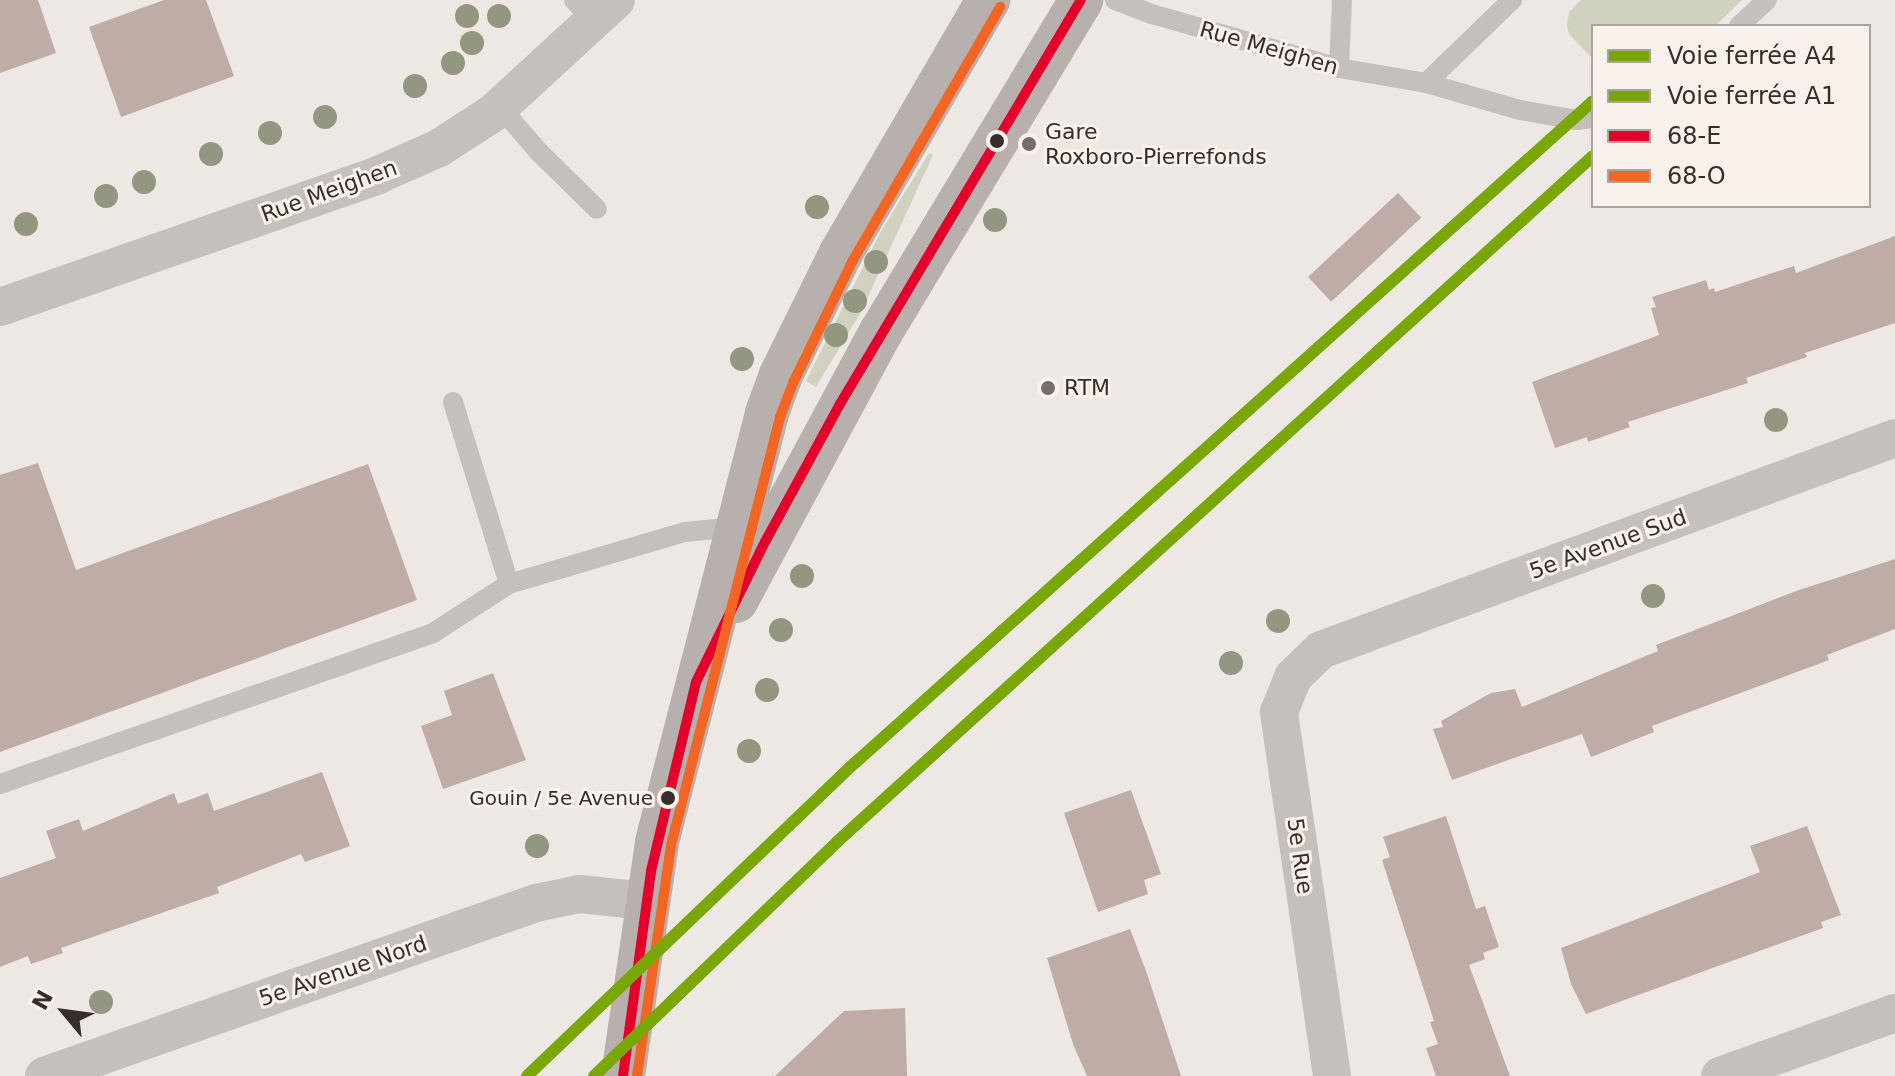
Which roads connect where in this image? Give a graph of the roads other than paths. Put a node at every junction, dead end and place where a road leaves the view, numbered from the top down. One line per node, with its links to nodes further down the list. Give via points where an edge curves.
1 (988, 0): 17 (main road, via 864,209 810,315 767,413)
2 (1081, 0): 20 (main road, via 840,404)
3 (1115, 0): 9 (lane, Rue Meighen)
4 (1342, 0): 9 (lane)
5 (1512, 0): 10 (lane)
6 (1767, 0): 8 (lane)
7 (594, 7): 11 (street, Rue Meighen)
8 (1741, 24)
9 (1339, 68): 10 (lane, Rue Meighen)
10 (1426, 83): 12 (lane, Rue Meighen, via 1520,110)
11 (500, 107): 13 (lane); 14 (street, Rue Meighen, via 451,141 378,175)
12 (1591, 118)
13 (597, 209)
14 (0, 307)
15 (453, 402): 18 (lane)
16 (1895, 438): 19 (street, 5e Avenue Sud)
17 (736, 527): 18 (lane, via 685,532); 20 (main road)
18 (509, 584): 21 (lane, via 433,633)
19 (1321, 650): 26 (street, 5e Rue, via 1293,677 1279,712)
20 (696, 682): 22 (main road)
21 (0, 784)
22 (646, 901): 24 (street, 5e Avenue Nord, via 580,894 536,903); 25 (main road)
23 (1895, 1013): 27 (street)
24 (44, 1076)
25 (623, 1076)
26 (1332, 1076)
27 (1720, 1076)

